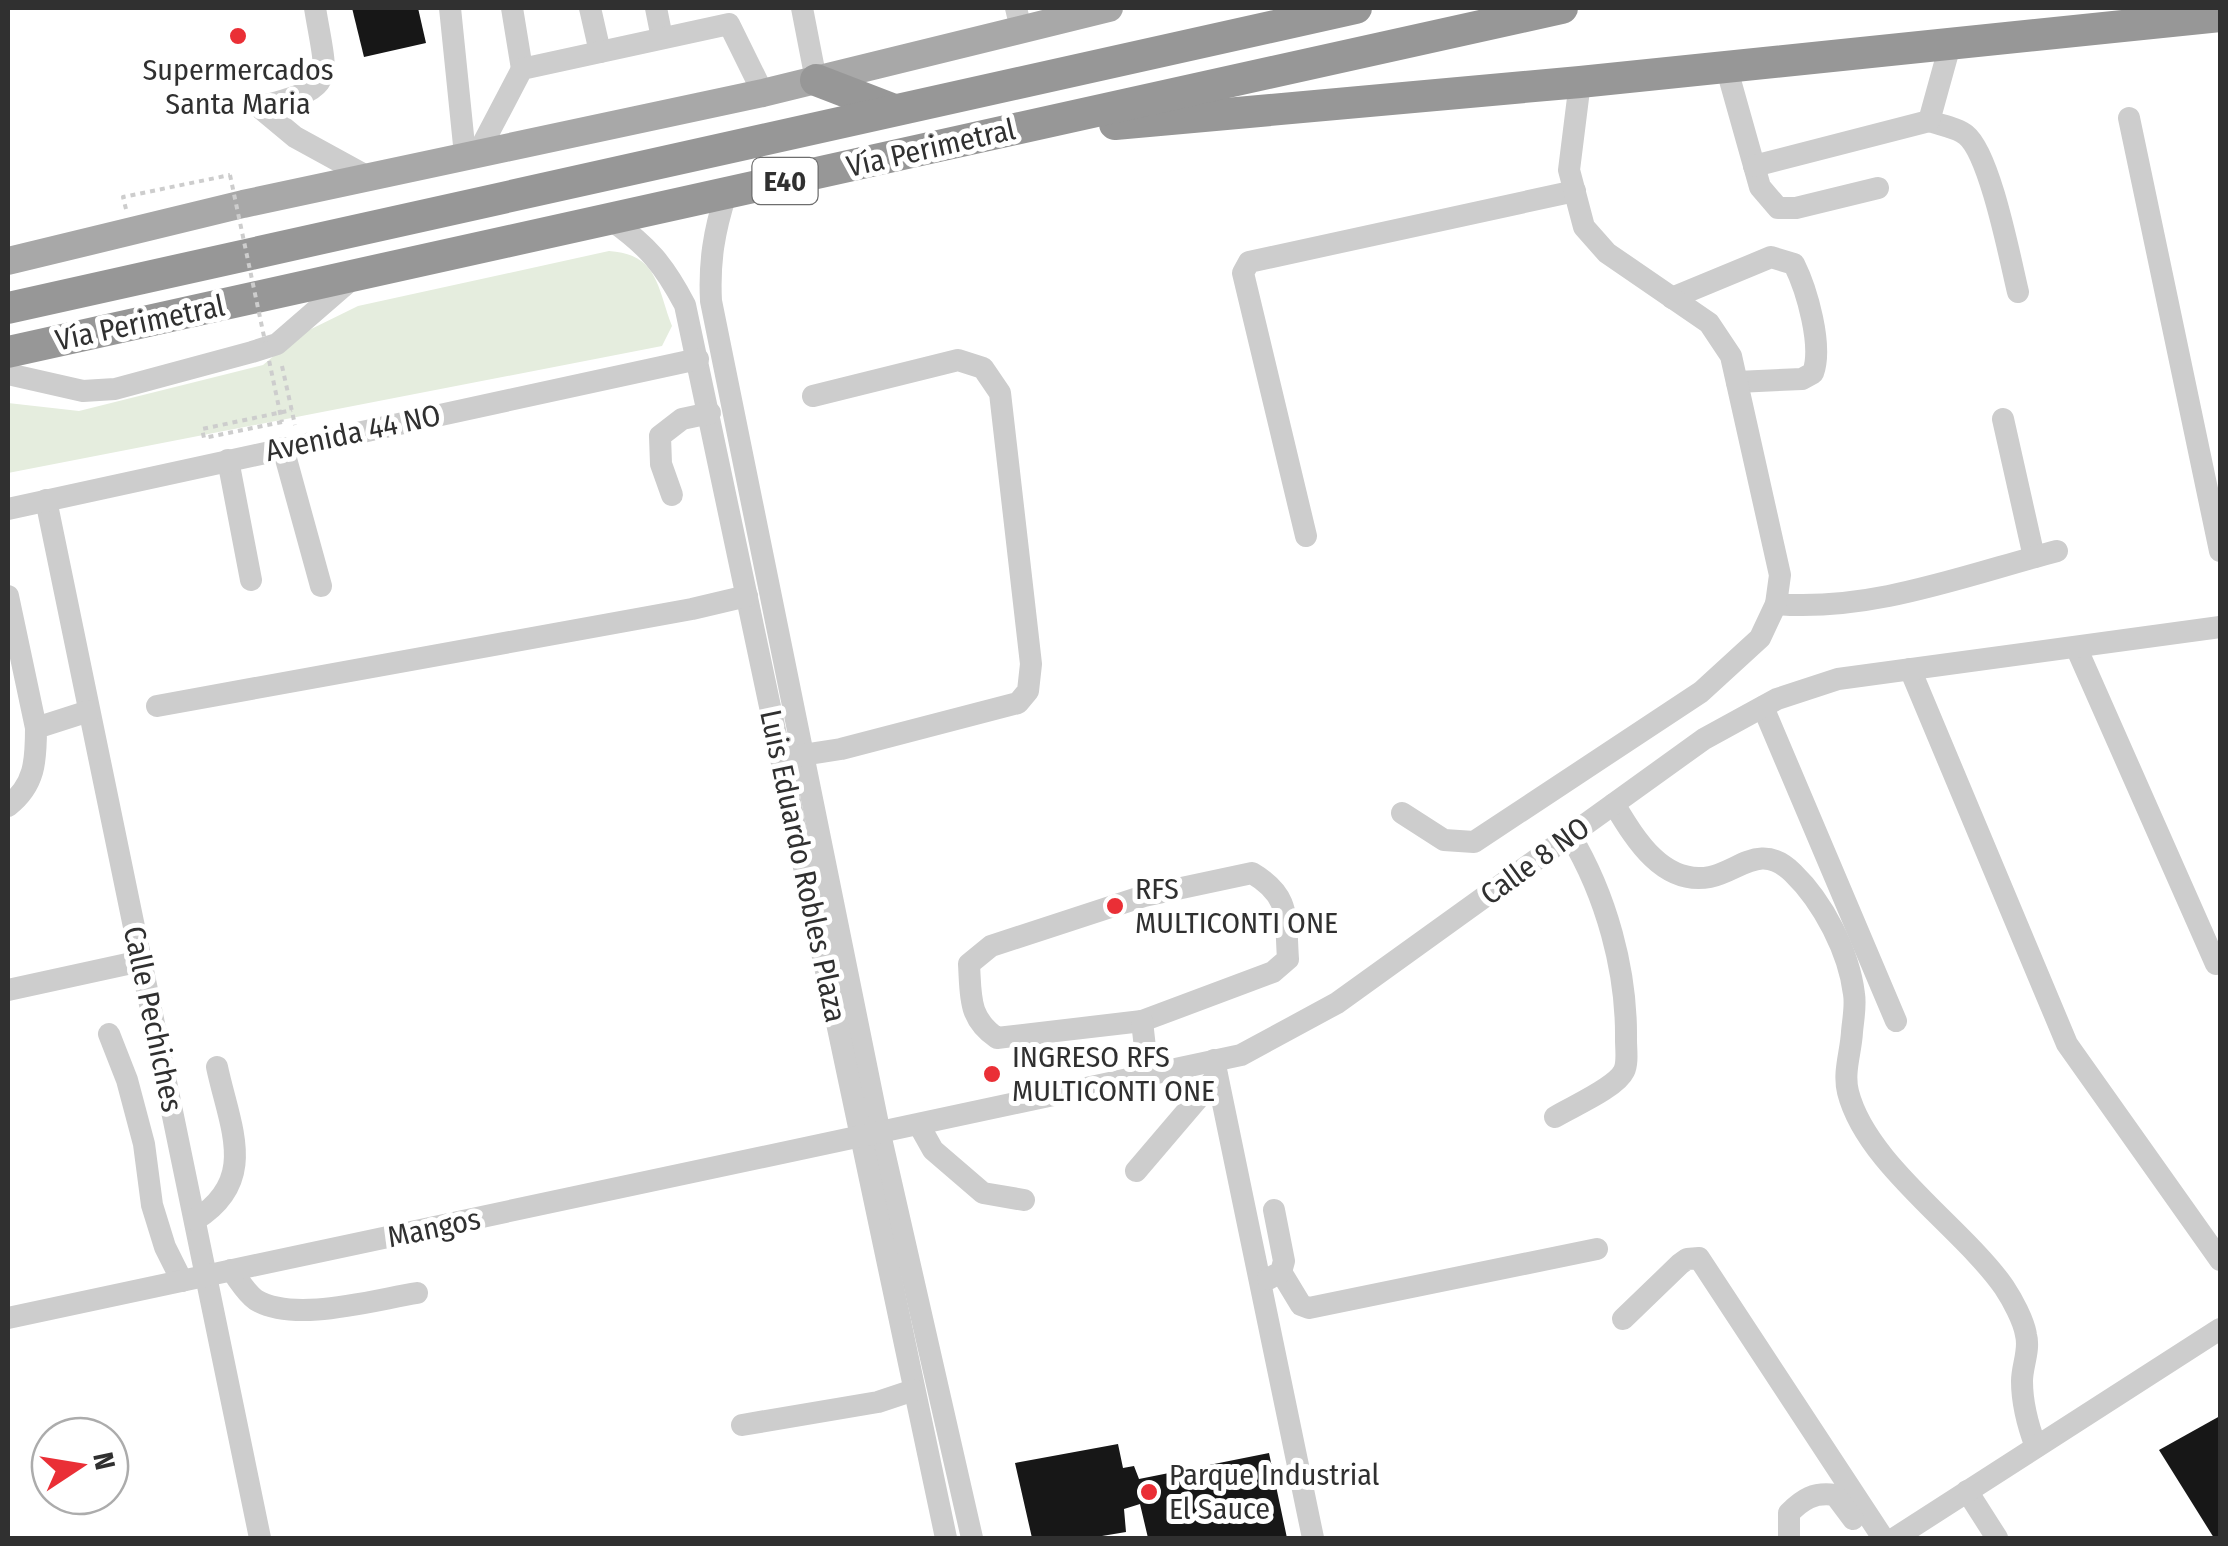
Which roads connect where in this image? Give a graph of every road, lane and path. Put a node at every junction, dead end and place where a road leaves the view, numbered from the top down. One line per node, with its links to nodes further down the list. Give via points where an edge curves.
1 (315, 8): 27 (street, via 325,68 320,84 304,96 259,107 295,137)
2 (450, 8): 25 (street)
3 (512, 8): 17 (street)
4 (590, 8): 15 (street)
5 (656, 8): 13 (street)
6 (802, 8): 18 (street)
7 (1110, 8): 12 (main road)
8 (1356, 8): 21 (highway, Vía Perimetral / E40)
9 (1562, 8): 24 (highway, Vía Perimetral / E40)
10 (727, 16): 13 (street); 20 (street)
11 (2220, 16): 14 (highway)
12 (1018, 18): 18 (main road)
13 (662, 38): 15 (street)
14 (1950, 45): 16 (highway); 23 (street)
15 (600, 52): 17 (street)
16 (1726, 66): 19 (highway); 26 (street)
17 (522, 69): 25 (street)
18 (816, 80): 20 (main road); 21 (highway)
19 (1580, 82): 24 (highway); 31 (street, via 1569,170)
20 (762, 93): 25 (main road)
21 (894, 110): 39 (highway, Vía Perimetral / E40)
22 (2129, 118): 56 (street)
23 (1929, 122): 26 (street); 37 (street, via 1966,134 1979,154)
24 (980, 136): 32 (highway, Vía Perimetral / E40)
25 (472, 153): 27 (main road)
26 (1754, 166): 29 (street, via 1760,187 1778,208)
27 (368, 177): 35 (main road)
28 (240, 186): 30 (path)
29 (1878, 188)
30 (221, 190)
31 (1575, 191): 38 (street, via 1584,228); 54 (street, via 1249,262 1243,272)
32 (726, 194): 34 (highway, Vía Perimetral / E40); 70 (street, Luis Eduardo Robles Plaza, via 713,232 711,300)
33 (126, 210): 46 (path, bridge, via 123,198 230,175 282,422 204,438 202,429)
34 (611, 220): 36 (highway, Vía Perimetral / E40); 42 (street, Luis Eduardo Robles Plaza, via 667,270 685,305)
35 (8, 260)
36 (356, 276): 40 (street); 41 (highway, Vía Perimetral / E40)
37 (2018, 292)
38 (1672, 298): 44 (street, via 1709,323 1731,356); 44 (street, via 1771,257 1794,264 1804,283 1818,359 1813,373 1802,380)
39 (8, 308)
40 (277, 344): 43 (street, via 115,389 83,391); 46 (path)
41 (8, 352)
42 (698, 359): 47 (street, Luis Eduardo Robles Plaza); 49 (street, Avenida 44 NO)
43 (8, 374)
44 (1737, 382): 62 (street, via 1780,575)
45 (813, 396): 70 (street, via 958,360 983,368 1000,393 1032,664 1028,691 1018,703)
46 (292, 410): 49 (path)
47 (710, 413): 51 (street, via 682,419 660,436 660,464); 61 (street, Luis Eduardo Robles Plaza)
48 (2003, 420): 57 (street)
49 (291, 446): 50 (street, Avenida 44 NO); 59 (street)
50 (228, 460): 52 (street, Avenida 44 NO); 58 (street)
51 (672, 495)
52 (46, 500): 53 (street, Avenida 44 NO); 68 (street, Calle Pechiches)
53 (8, 509)
54 (1306, 536)
55 (2057, 550): 57 (street)
56 (2220, 551)
57 (2034, 557): 62 (street, via 1879,598 1818,608)
58 (251, 580)
59 (321, 586)
60 (8, 596): 69 (street)
61 (747, 596): 66 (street); 70 (street, Luis Eduardo Robles Plaza)
62 (1776, 604): 73 (street, via 1760,638 1701,692 1474,842 1444,840)
63 (2220, 627): 64 (street, Calle 8 NO)
64 (2076, 646): 65 (street, Calle 8 NO); 76 (street)
65 (1910, 670): 67 (street, Calle 8 NO, via 1838,679); 92 (street, via 2067,1044)
66 (157, 706)
67 (1763, 707): 71 (street, Calle 8 NO, via 1704,739); 79 (street)
68 (90, 711): 69 (street); 75 (street, Calle Pechiches)
69 (36, 728): 72 (street, via 33,777)
70 (792, 757): 86 (street, Luis Eduardo Robles Plaza)
71 (1614, 804): 74 (street, Calle 8 NO); 103 (street, via 1636,842 1662,866 1710,877 1746,860 1776,861 1793,872 1827,918 1855,995 1848,1092 1876,1146 2005,1288 2026,1335 2022,1381)
72 (8, 806)
73 (1402, 813)
74 (1570, 835): 82 (street, Calle 8 NO, via 1337,1004); 84 (street, via 1616,948 1626,1053 1613,1083)
75 (141, 961): 77 (street); 90 (street, Calle Pechiches)
76 (2216, 964)
77 (8, 990)
78 (1142, 1021): 78 (street, via 1273,972 1288,958 1284,908 1273,885 1252,872 1144,896 991,946 969,964 979,1025 997,1038); 83 (street)
79 (1896, 1022)
80 (110, 1034): 96 (street, via 144,1144 152,1206)
81 (217, 1067): 90 (street, via 234,1143 234,1176 218,1206)
82 (1216, 1068): 83 (street, Calle 8 NO); 87 (street); 95 (street)
83 (1148, 1076): 85 (street, Calle 8 NO)
84 (1554, 1117)
85 (919, 1125): 86 (street, Calle 8 NO); 88 (street, via 933,1150 982,1192)
86 (871, 1136): 93 (street, Mangos); 101 (street, Luis Eduardo Robles Plaza); 107 (street, Luis Eduardo Robles Plaza)
87 (1136, 1171)
88 (1024, 1200)
89 (1274, 1210): 95 (street, via 1284,1261)
90 (195, 1220): 94 (street, Calle Pechiches)
91 (1597, 1249): 95 (street, via 1309,1308)
92 (2220, 1260)
93 (231, 1270): 94 (street, Mangos); 97 (street, via 252,1297 296,1311)
94 (206, 1276): 96 (street, Mangos); 105 (street, Calle Pechiches)
95 (1271, 1276): 108 (street)
96 (182, 1281): 98 (street, Mangos)
97 (417, 1293)
98 (8, 1318)
99 (1623, 1319): 111 (street, via 1680,1264 1699,1258)
100 (2220, 1329): 103 (street)
101 (914, 1390): 102 (street); 106 (street, Luis Eduardo Robles Plaza)
102 (742, 1425)
103 (2036, 1447): 104 (street)
104 (1967, 1491): 112 (street); 113 (street)
105 (260, 1538)
106 (946, 1538)
107 (972, 1538)
108 (1313, 1538)
109 (1789, 1538): 110 (street, via 1790,1513 1821,1493 1835,1494)
110 (1866, 1538)
111 (1883, 1538)
112 (1895, 1538)
113 (1997, 1538)

